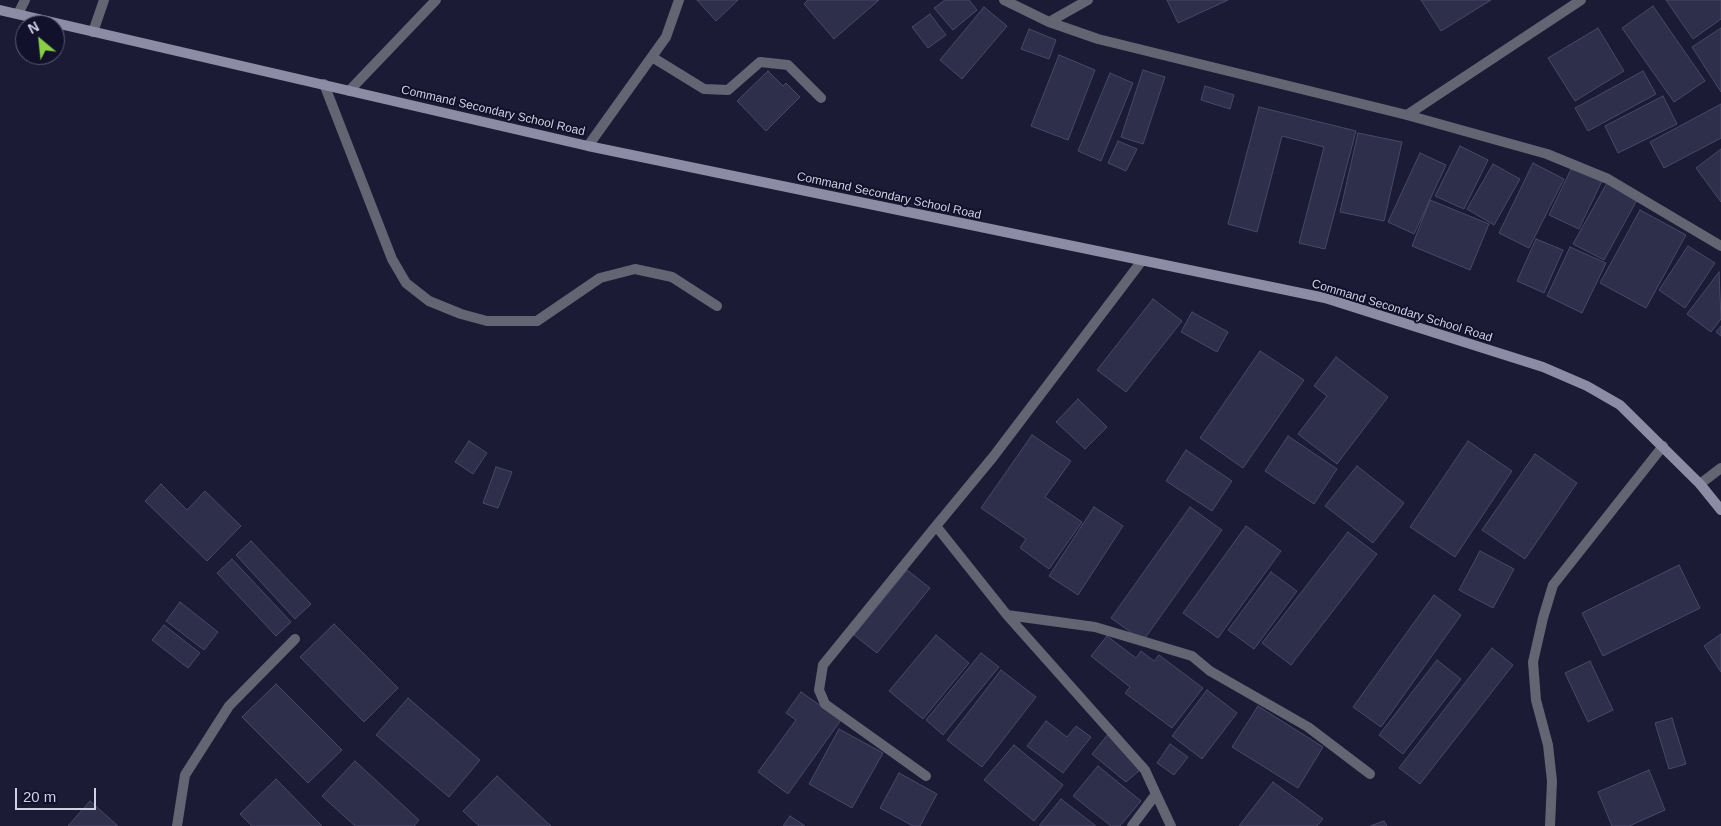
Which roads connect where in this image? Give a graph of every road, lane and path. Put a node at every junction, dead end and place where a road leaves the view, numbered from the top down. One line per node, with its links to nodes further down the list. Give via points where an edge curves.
1 (25, 0): 9 (street)
2 (104, 0): 11 (street)
3 (436, 0): 14 (street)
4 (678, 0): 12 (street, via 666,37)
5 (1004, 0): 10 (street)
6 (1088, 0): 10 (street)
7 (1581, 0): 16 (street)
8 (0, 10): 9 (main road, Command Secondary School Road)
9 (18, 14): 11 (main road, Command Secondary School Road)
10 (1049, 22): 16 (street, via 1098,39)
11 (93, 32): 13 (main road, Command Secondary School Road)
12 (652, 57): 15 (street, via 704,89 728,90 760,62 788,65); 17 (street)
13 (324, 84): 14 (main road, Command Secondary School Road); 20 (street, via 392,258 406,283 429,301 487,321 537,321 600,278 634,269 672,277)
14 (349, 91): 17 (main road, Command Secondary School Road)
15 (821, 98)
16 (1407, 116): 18 (street, via 1547,154 1608,179)
17 (588, 146): 19 (main road, Command Secondary School Road)
18 (1721, 246)
19 (1141, 262): 21 (main road, Command Secondary School Road, via 1326,298 1543,367 1620,405); 25 (street)
20 (717, 306)
21 (1663, 446): 23 (main road, Command Secondary School Road); 34 (street, via 1553,585 1543,618 1533,662 1536,700 1548,745 1552,781)
22 (1721, 468): 23 (street)
23 (1700, 484): 24 (main road, Command Secondary School Road)
24 (1721, 510)
25 (936, 526): 26 (street); 29 (street, via 823,665 819,690 825,704)
26 (1006, 614): 28 (street, via 1095,626 1192,656 1210,671 1308,727); 30 (street, via 1145,770)
27 (296, 639): 31 (street, via 230,706 185,775)
28 (1370, 774)
29 (926, 776)
30 (1156, 794): 32 (street); 33 (street)
31 (178, 826)
32 (1132, 826)
33 (1171, 826)
34 (1550, 826)

